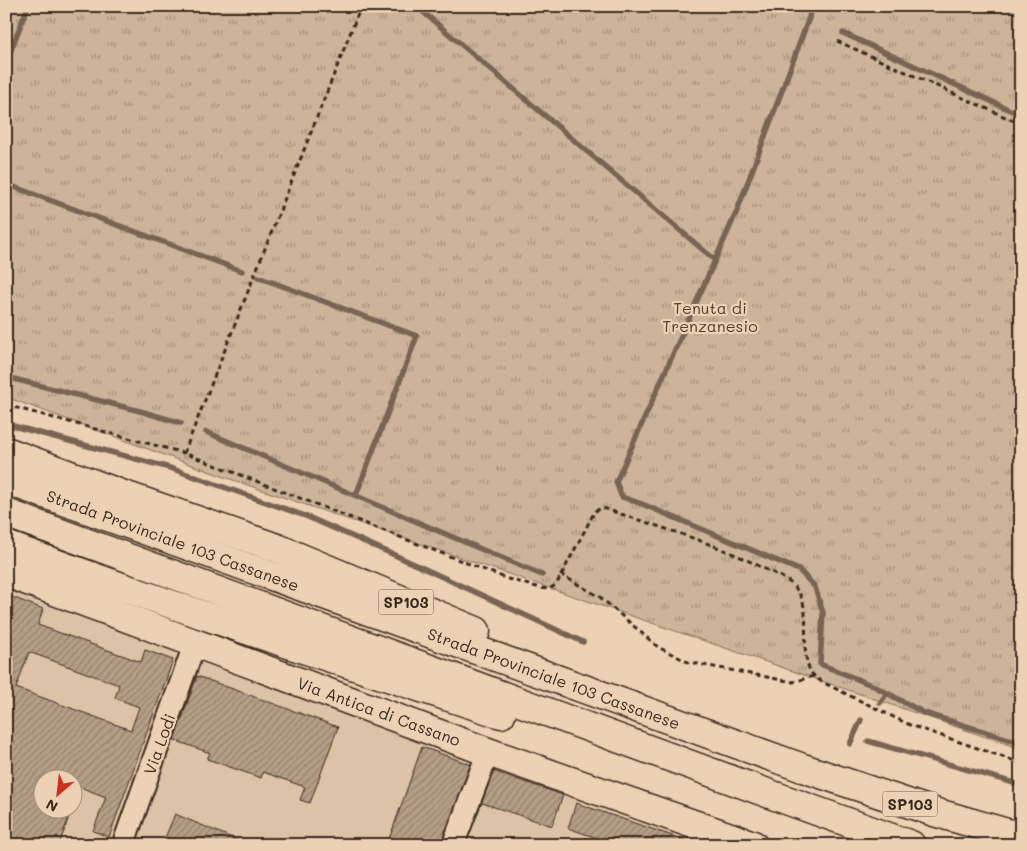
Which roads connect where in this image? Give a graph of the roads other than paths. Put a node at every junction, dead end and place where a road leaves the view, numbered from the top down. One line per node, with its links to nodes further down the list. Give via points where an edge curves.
1 (6, 451): 8 (main road, SP103, via 277,548)
2 (6, 480): 8 (main road, Strada Provinciale 103 Cassanese / SP103)
3 (6, 513): 9 (main road, Strada Provinciale 103 Cassanese / SP103)
4 (6, 545): 9 (main road, SP103, via 288,644 597,746)
5 (6, 573): 6 (main road, Via Antica di Cassano)
6 (195, 643): 7 (main road, Via Antica di Cassano); 11 (street, Via Lodi)
7 (488, 752): 12 (street); 13 (main road, Via Antica di Cassano)
8 (800, 767): 10 (main road, Strada Provinciale 103 Cassanese / SP103)
9 (778, 797): 14 (main road, Strada Provinciale 103 Cassanese / SP103)
10 (1021, 837)
11 (123, 845)
12 (453, 845)
13 (753, 845)
14 (911, 845)

